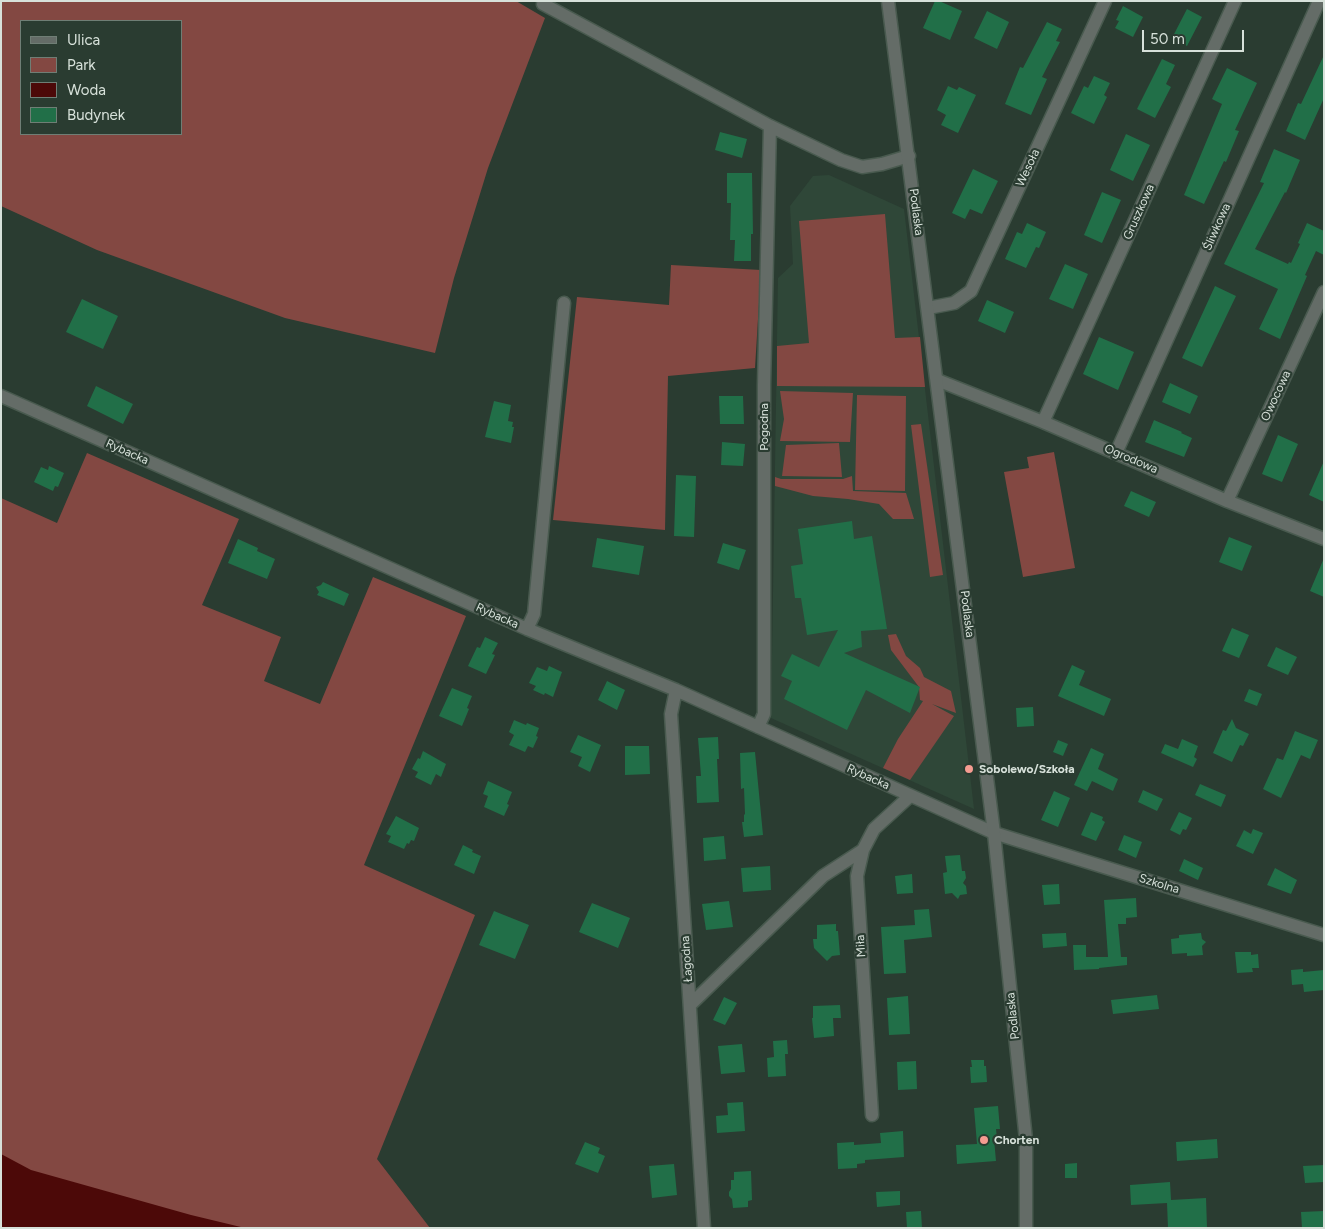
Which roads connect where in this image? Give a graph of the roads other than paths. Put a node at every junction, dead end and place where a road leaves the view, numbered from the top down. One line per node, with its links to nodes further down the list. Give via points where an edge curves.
1 (888, 1): 7 (street, Podlaska)
2 (1105, 1): 10 (street, Wesoła, via 971,290 954,303)
3 (1235, 1): 13 (street, Gruszkowa)
4 (1319, 1): 14 (street, Śliwkowa)
5 (543, 4): 6 (street)
6 (770, 126): 7 (street, via 862,167); 19 (street, Pogodna, via 764,386 764,714)
7 (909, 156): 10 (street, Podlaska)
8 (1324, 292): 15 (street, Owocowa)
9 (564, 303): 17 (street, via 534,614)
10 (928, 308): 11 (street, Podlaska)
11 (937, 380): 13 (street, Ogrodowa); 21 (street, Podlaska)
12 (1, 396): 17 (street, Rybacka)
13 (1044, 422): 14 (street, Ogrodowa)
14 (1116, 453): 15 (street, Ogrodowa)
15 (1228, 500): 16 (street, Ogrodowa)
16 (1324, 539)
17 (528, 629): 18 (street, Rybacka)
18 (676, 690): 19 (street, Rybacka); 24 (street, Łagodna, via 672,714)
19 (758, 727): 20 (street, Rybacka)
20 (910, 796): 21 (street, Rybacka); 22 (street, Miła, via 874,829)
21 (994, 833): 23 (street, Szkolna); 27 (street, Podlaska, via 1026,1140)
22 (863, 850): 24 (street, via 824,876); 25 (street, Miła, via 857,876)
23 (1324, 935)
24 (690, 1005): 26 (street, Łagodna)
25 (872, 1115)
26 (704, 1228)
27 (1026, 1228)

